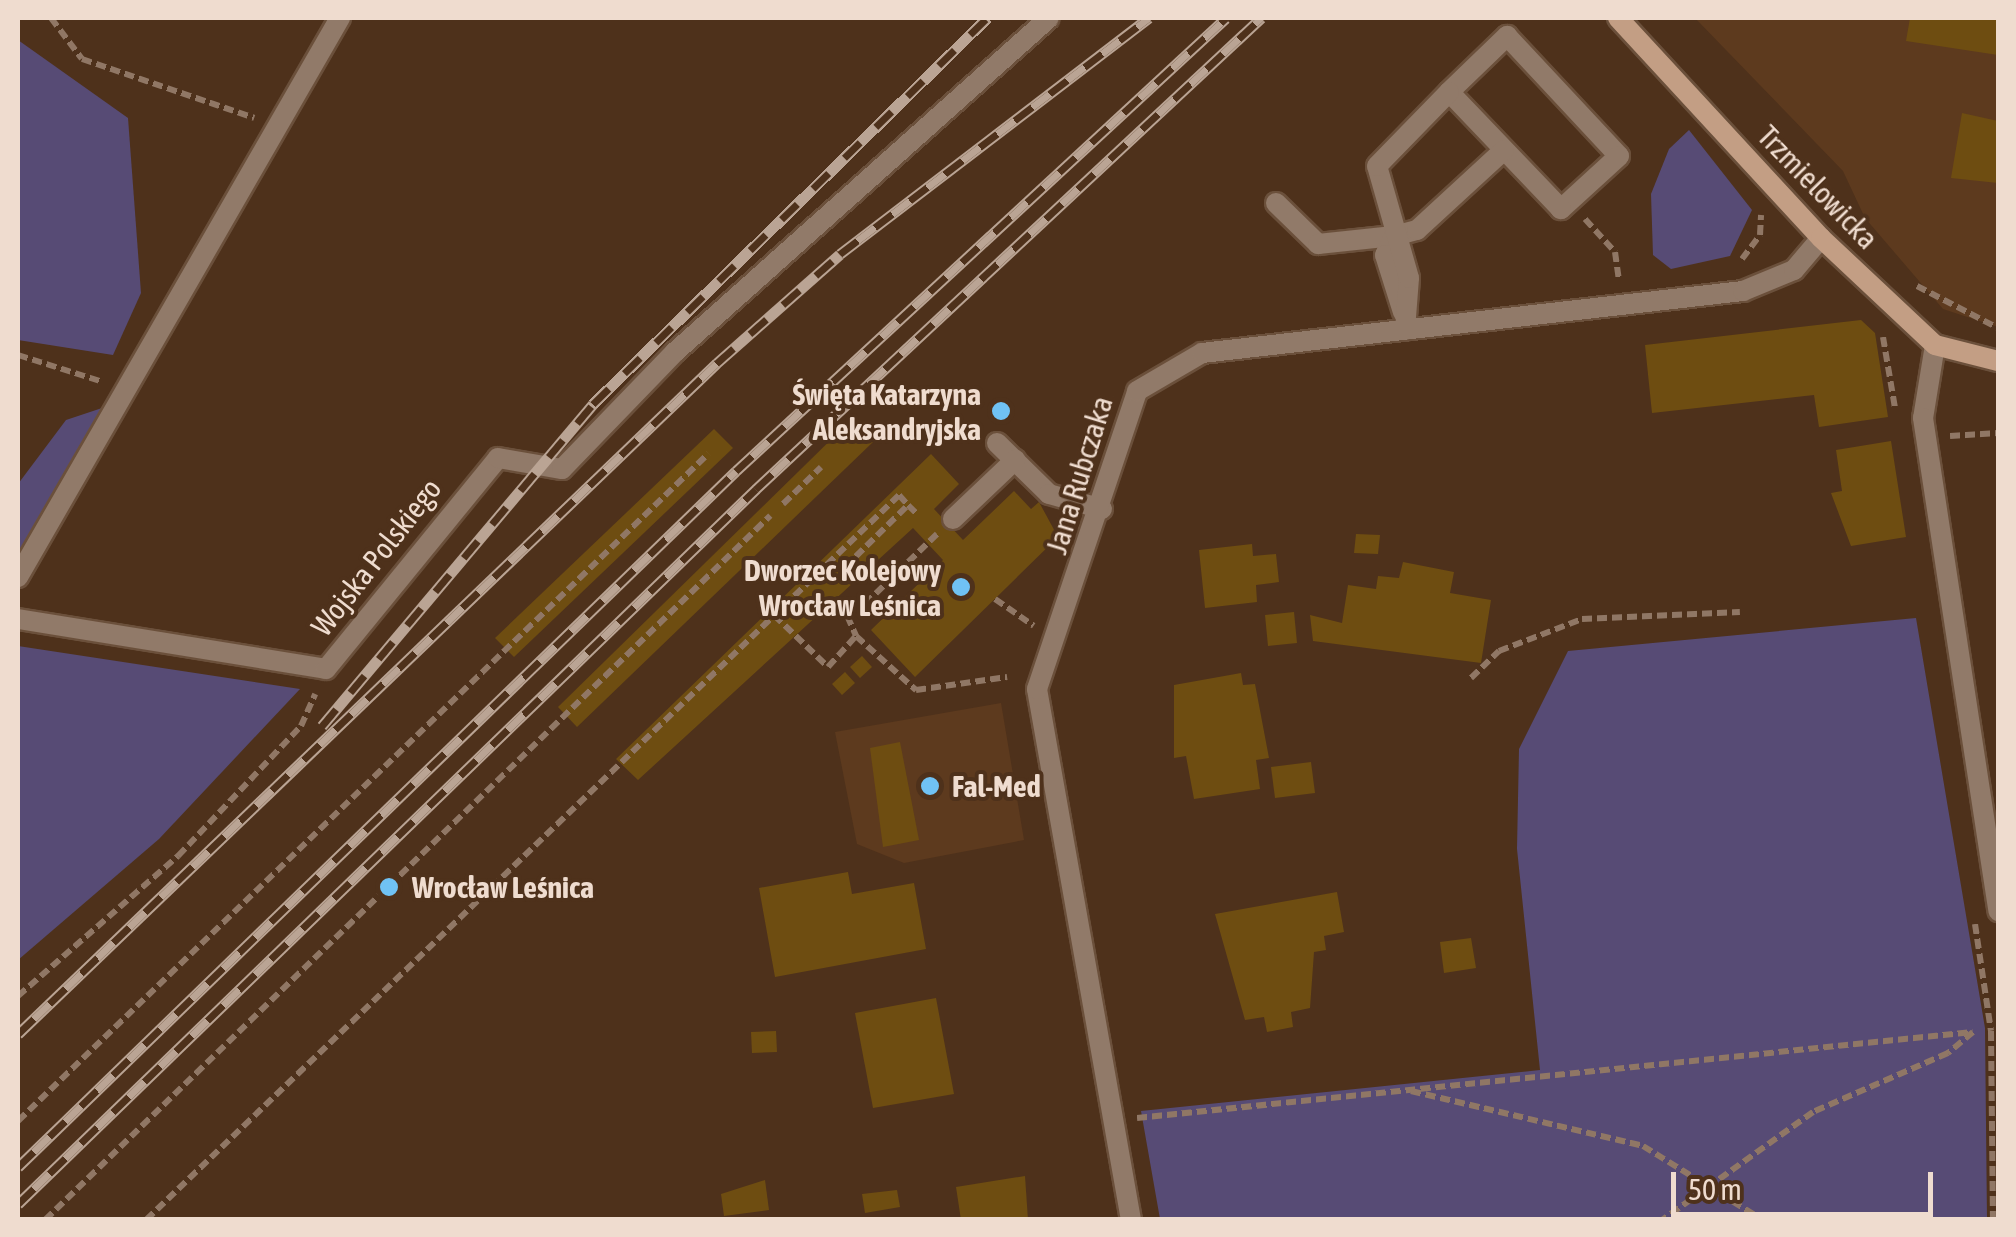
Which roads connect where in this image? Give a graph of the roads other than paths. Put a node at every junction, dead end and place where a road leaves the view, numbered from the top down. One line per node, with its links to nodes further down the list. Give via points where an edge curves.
1 (340, 18): 16 (street)
2 (1049, 18): 17 (street, Wojska Polskiego, via 675,352 562,469 498,458 326,669)
3 (1618, 18): 8 (street, Trzmielowicka)
4 (1449, 92): 5 (street); 5 (street, via 1507,36 1620,156 1561,209); 7 (street, via 1376,166)
5 (1504, 150): 7 (street, via 1417,230)
6 (1276, 203): 7 (street, via 1318,244)
7 (1394, 236): 9 (street, via 1409,278)
8 (1821, 238): 9 (street, Jana Rubczaka, via 1794,270 1743,291); 10 (street, Trzmielowicka)
9 (1404, 321): 14 (street, Jana Rubczaka, via 1168,365 1137,391)
10 (1935, 346): 11 (street); 18 (street, via 1923,418)
11 (1998, 361)
12 (998, 443): 13 (street)
13 (1014, 460): 14 (street, via 1049,494); 15 (street)
14 (1102, 509): 19 (street, Jana Rubczaka, via 1037,688)
15 (953, 520)
16 (18, 578)
17 (18, 619)
18 (1998, 911)
19 (1130, 1220)

